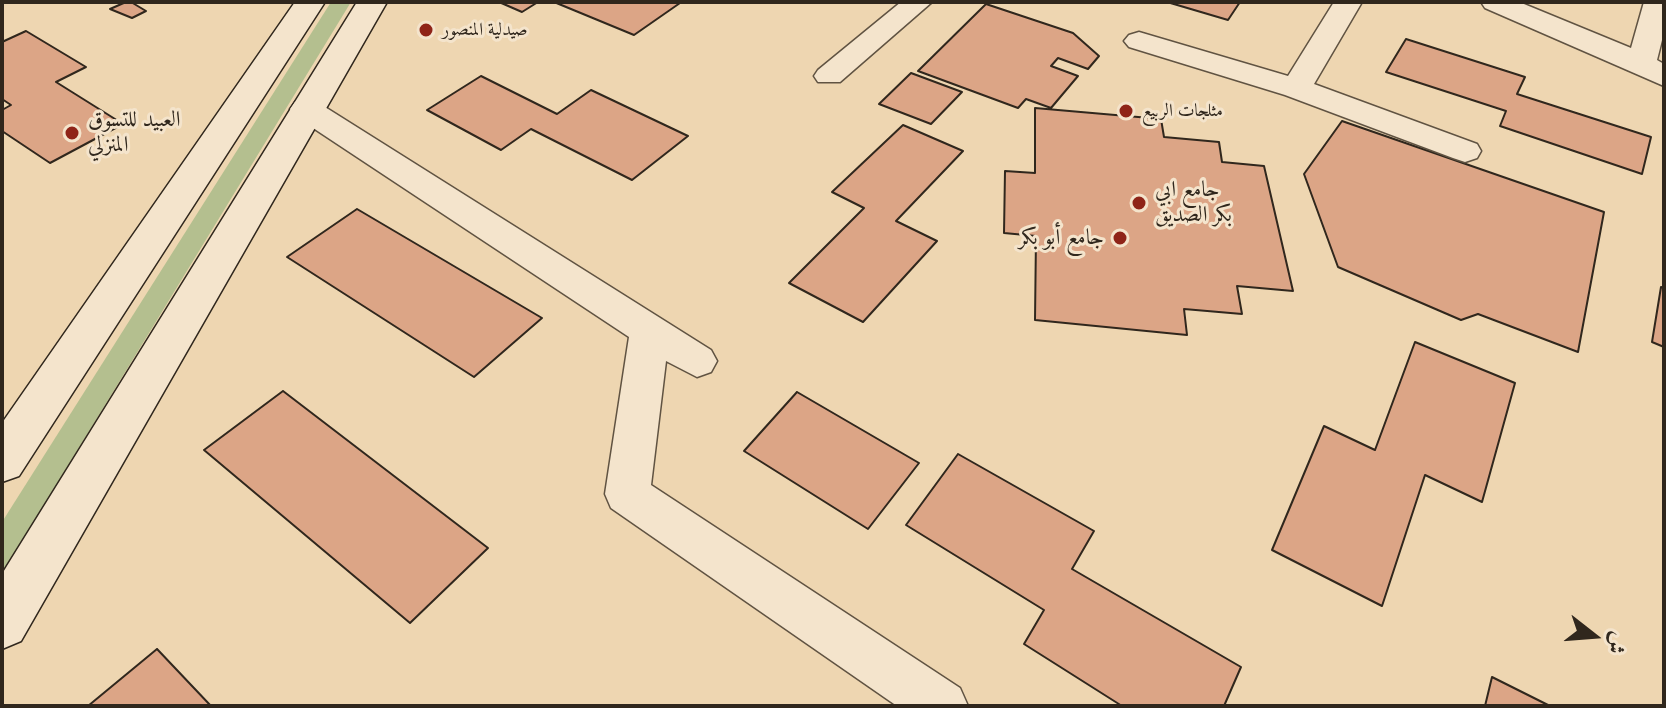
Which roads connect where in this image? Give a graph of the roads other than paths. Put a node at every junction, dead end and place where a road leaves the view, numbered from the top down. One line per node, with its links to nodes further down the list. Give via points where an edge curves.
1 (310, 2): 15 (main road)
2 (372, 2): 11 (main road)
3 (918, 2): 9 (street)
4 (1348, 2): 10 (street)
5 (1495, 2): 8 (street)
6 (1658, 2): 8 (street)
7 (1139, 41): 10 (street)
8 (1652, 70)
9 (829, 76)
10 (1296, 88): 12 (street)
11 (306, 109): 13 (street); 16 (main road)
12 (1465, 151)
13 (650, 331): 14 (street); 17 (street, via 627,494)
14 (697, 361)
15 (2, 462)
16 (2, 623)
17 (942, 706)

